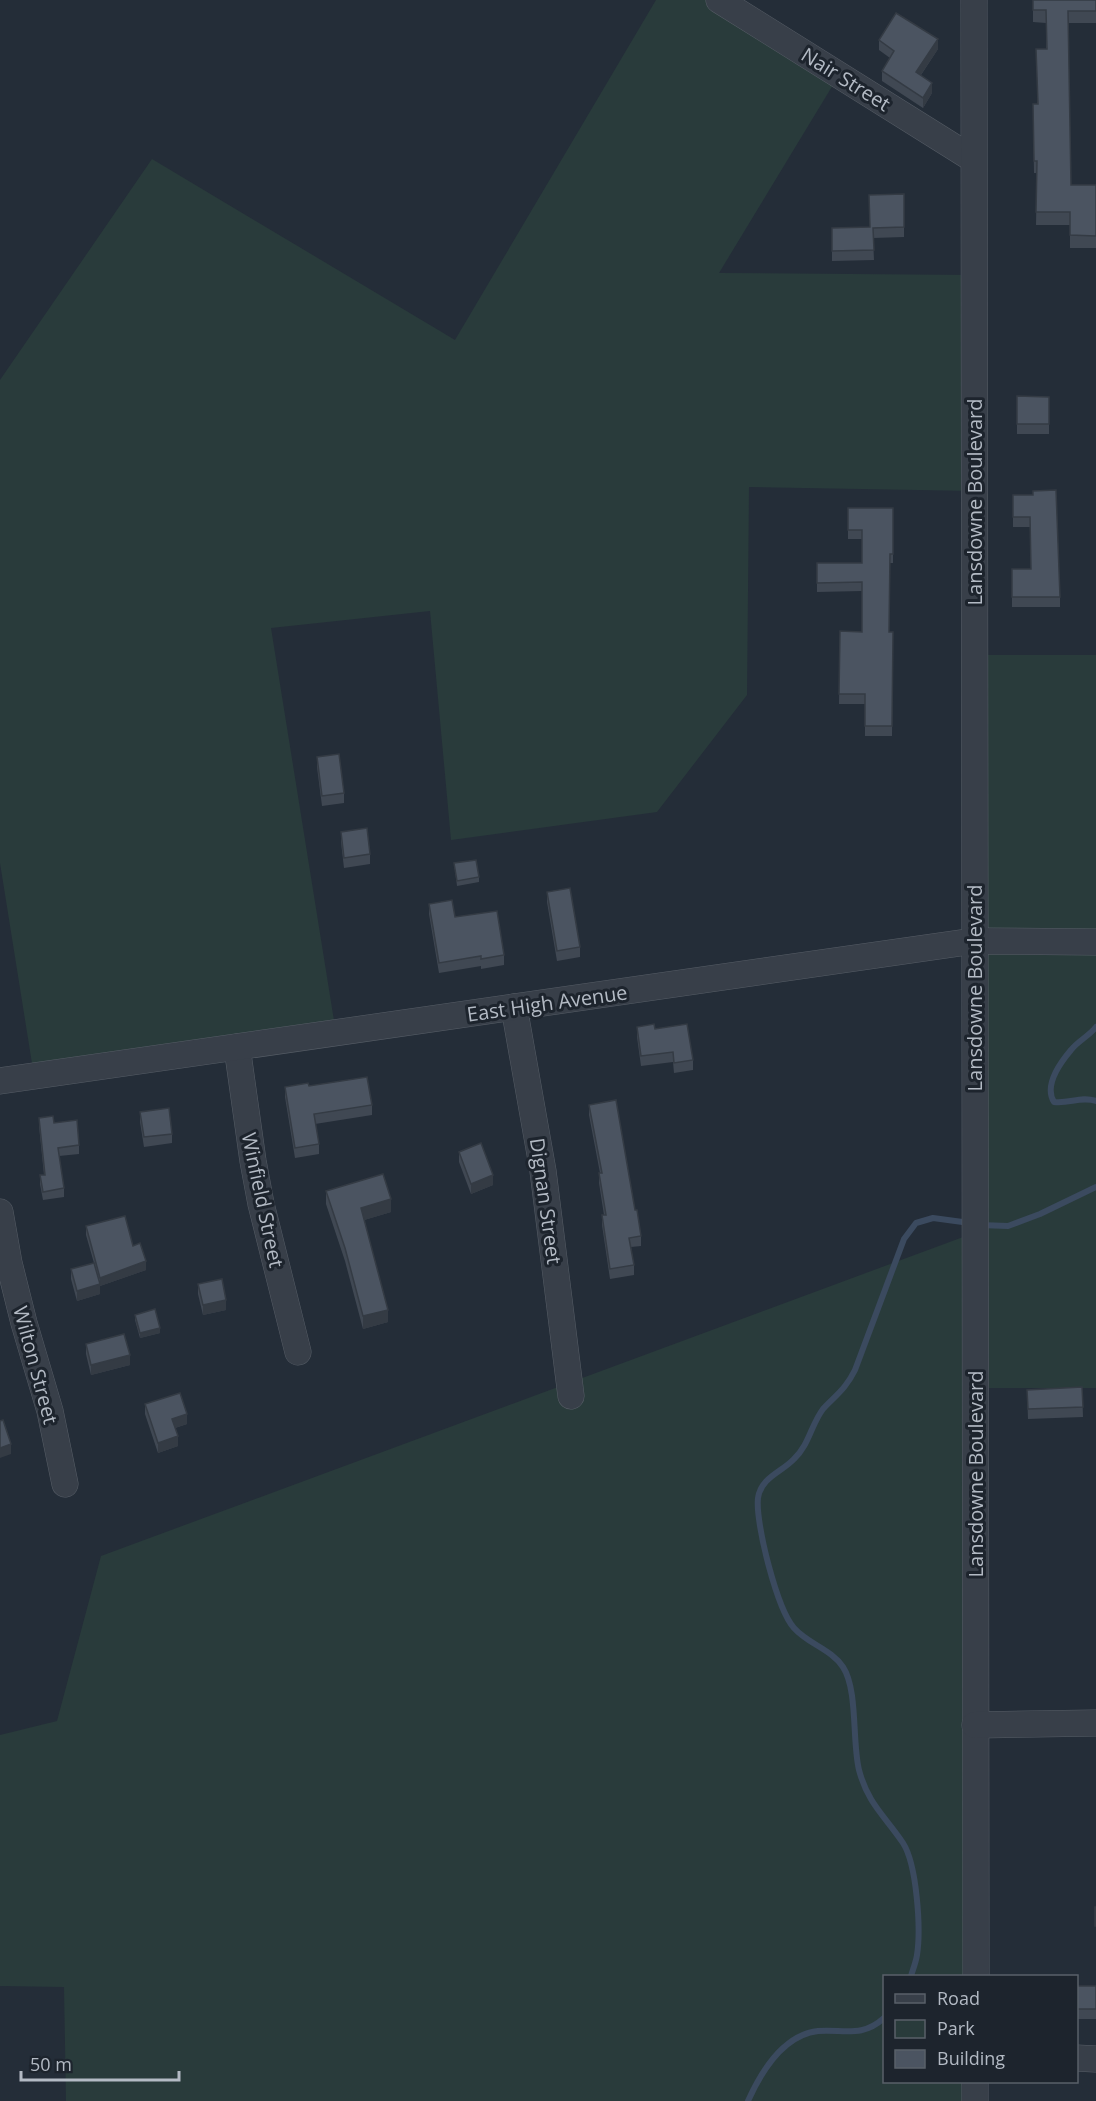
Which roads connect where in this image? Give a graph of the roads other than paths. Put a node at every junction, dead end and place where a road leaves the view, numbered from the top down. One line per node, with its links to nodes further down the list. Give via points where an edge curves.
1 (719, 0): 3 (street, Nair Street)
2 (974, 0): 3 (street, Lansdowne Boulevard)
3 (974, 159): 4 (street, Lansdowne Boulevard)
4 (974, 941): 5 (street, East High Avenue); 6 (street, East High Avenue); 14 (street, Lansdowne Boulevard)
5 (1087, 942)
6 (514, 1007): 7 (street, East High Avenue); 11 (street, Dignan Street, via 543,1171)
7 (237, 1047): 8 (street, East High Avenue); 10 (street, Winfield Street, via 252,1161)
8 (0, 1081)
9 (0, 1212): 12 (street, Wilton Street)
10 (298, 1352)
11 (571, 1396)
12 (65, 1484)
13 (1096, 1723): 14 (street)
14 (975, 1725): 15 (street, Lansdowne Boulevard)
15 (976, 1975)
16 (1078, 2058): 17 (street)
17 (1096, 2058)
18 (975, 2083): 19 (street)
19 (975, 2101)

